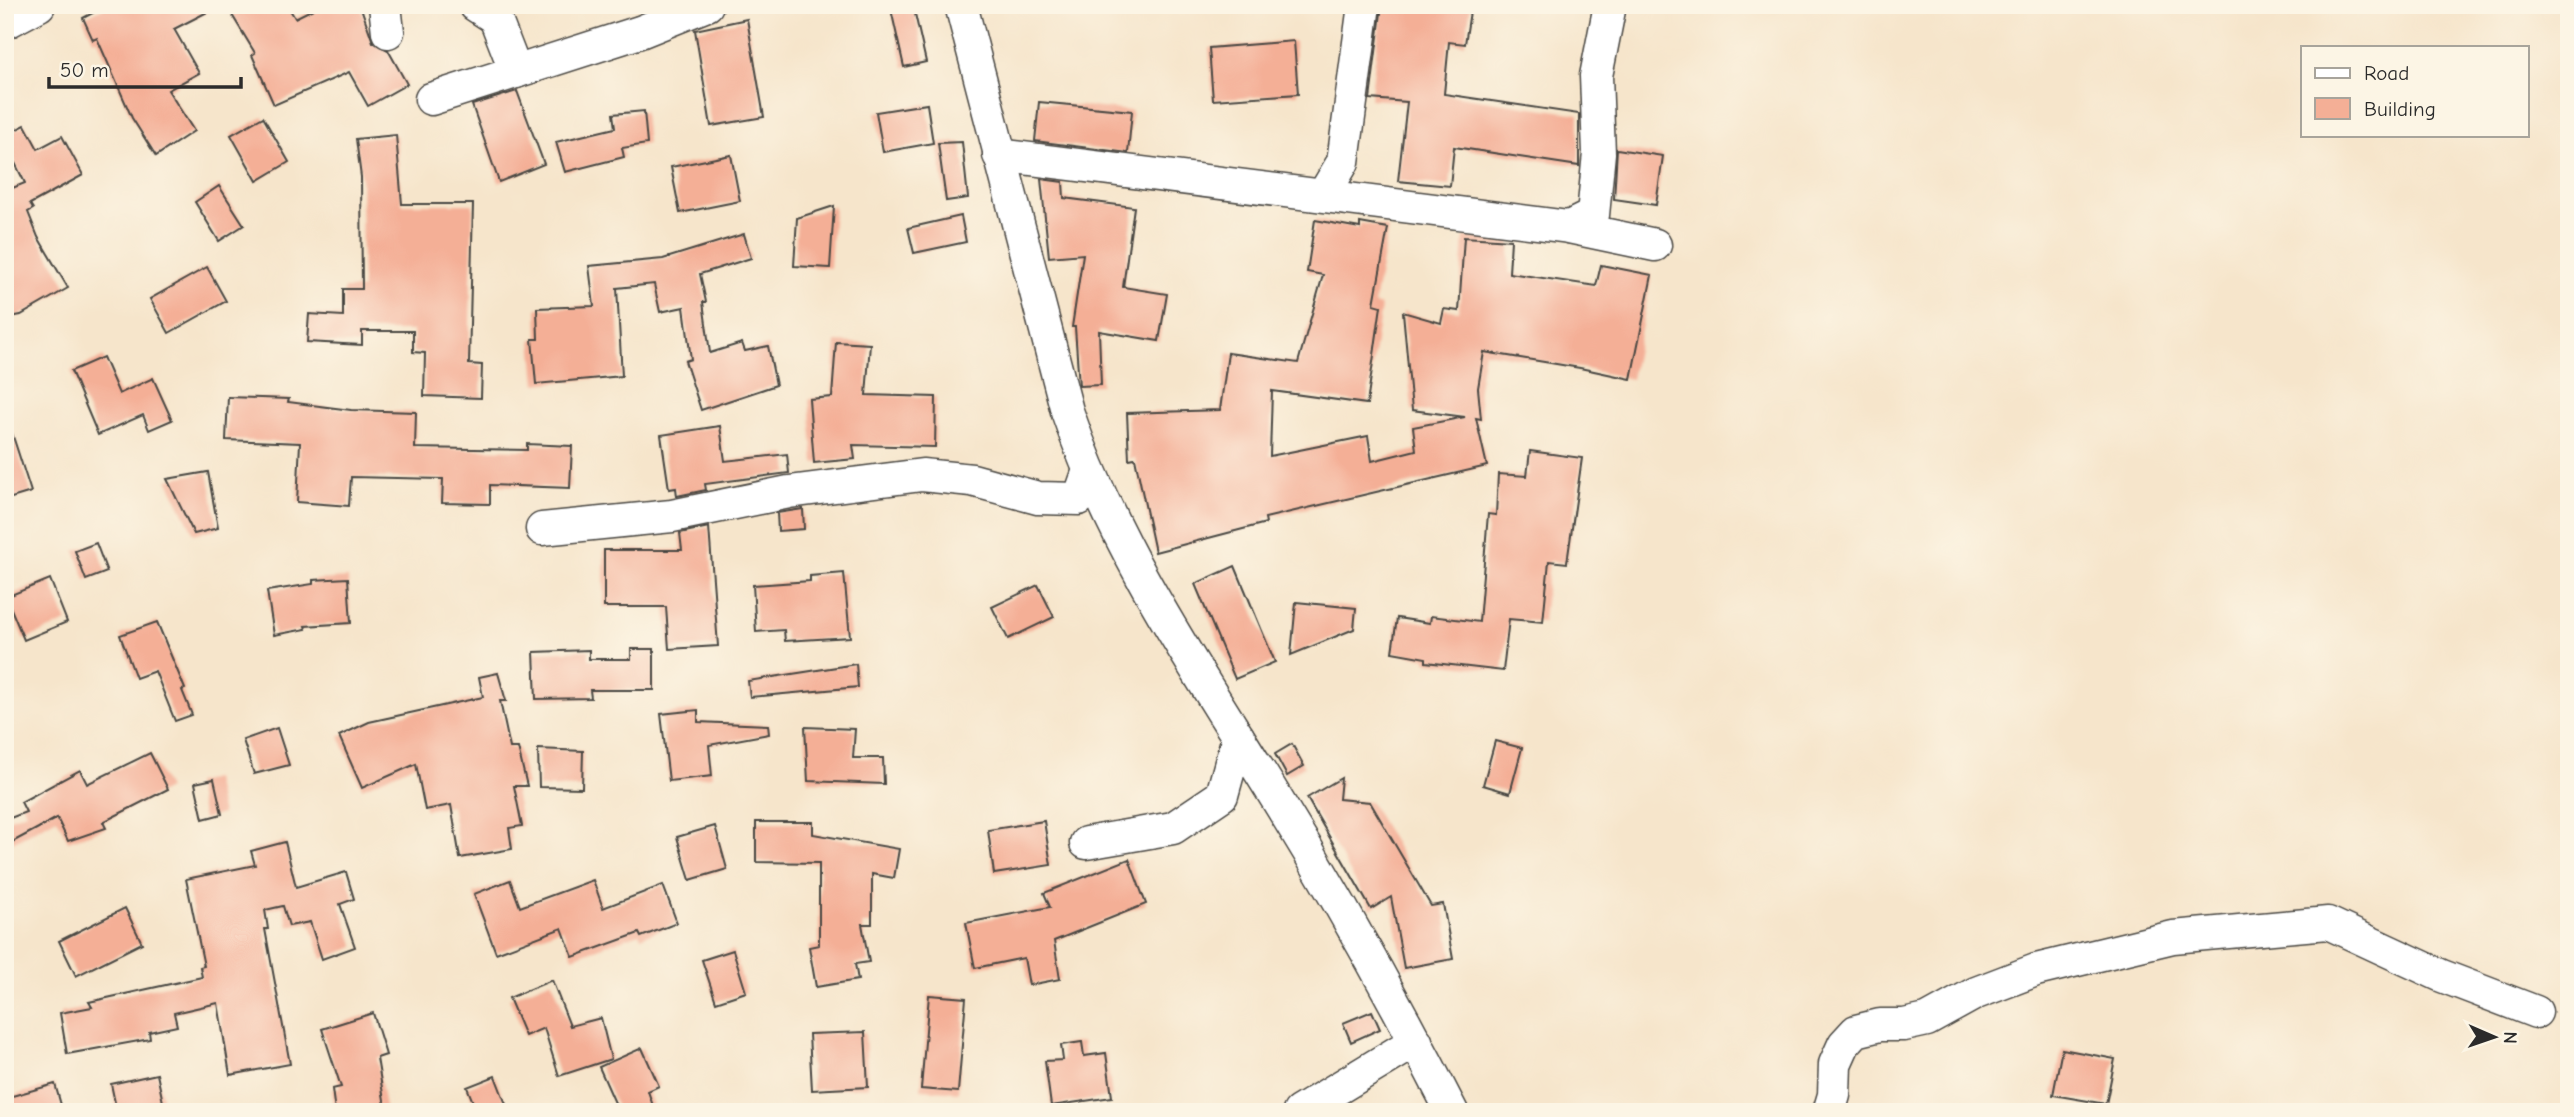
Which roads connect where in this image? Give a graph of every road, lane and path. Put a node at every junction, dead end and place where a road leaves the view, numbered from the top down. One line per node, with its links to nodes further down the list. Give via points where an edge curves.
1 (39, 5): 7 (street)
2 (475, 5): 8 (street, via 495,18)
3 (707, 5): 8 (street)
4 (961, 5): 10 (street)
5 (1364, 5): 11 (street, via 1343,162)
6 (1610, 5): 12 (street, via 1597,76 1593,215)
7 (5, 23)
8 (516, 72): 9 (street)
9 (431, 99)
10 (999, 155): 11 (street); 14 (street, via 1067,411)
11 (1324, 194): 12 (street)
12 (1569, 227): 13 (street)
13 (1656, 245)
14 (1088, 473): 15 (street, via 1079,499 1038,498 972,480 922,475 789,492 673,516); 16 (street, via 1169,627)
15 (542, 529)
16 (1238, 737): 17 (street, via 1222,795 1173,828); 19 (street)
17 (1086, 843)
18 (2536, 1012): 22 (street, via 2442,976 2328,923 2173,937 2049,966 1976,993 1927,1020 1856,1031 1835,1064 1835,1095)
19 (1416, 1041): 20 (street); 21 (street)
20 (1299, 1112)
21 (1452, 1112)
22 (1829, 1112)

